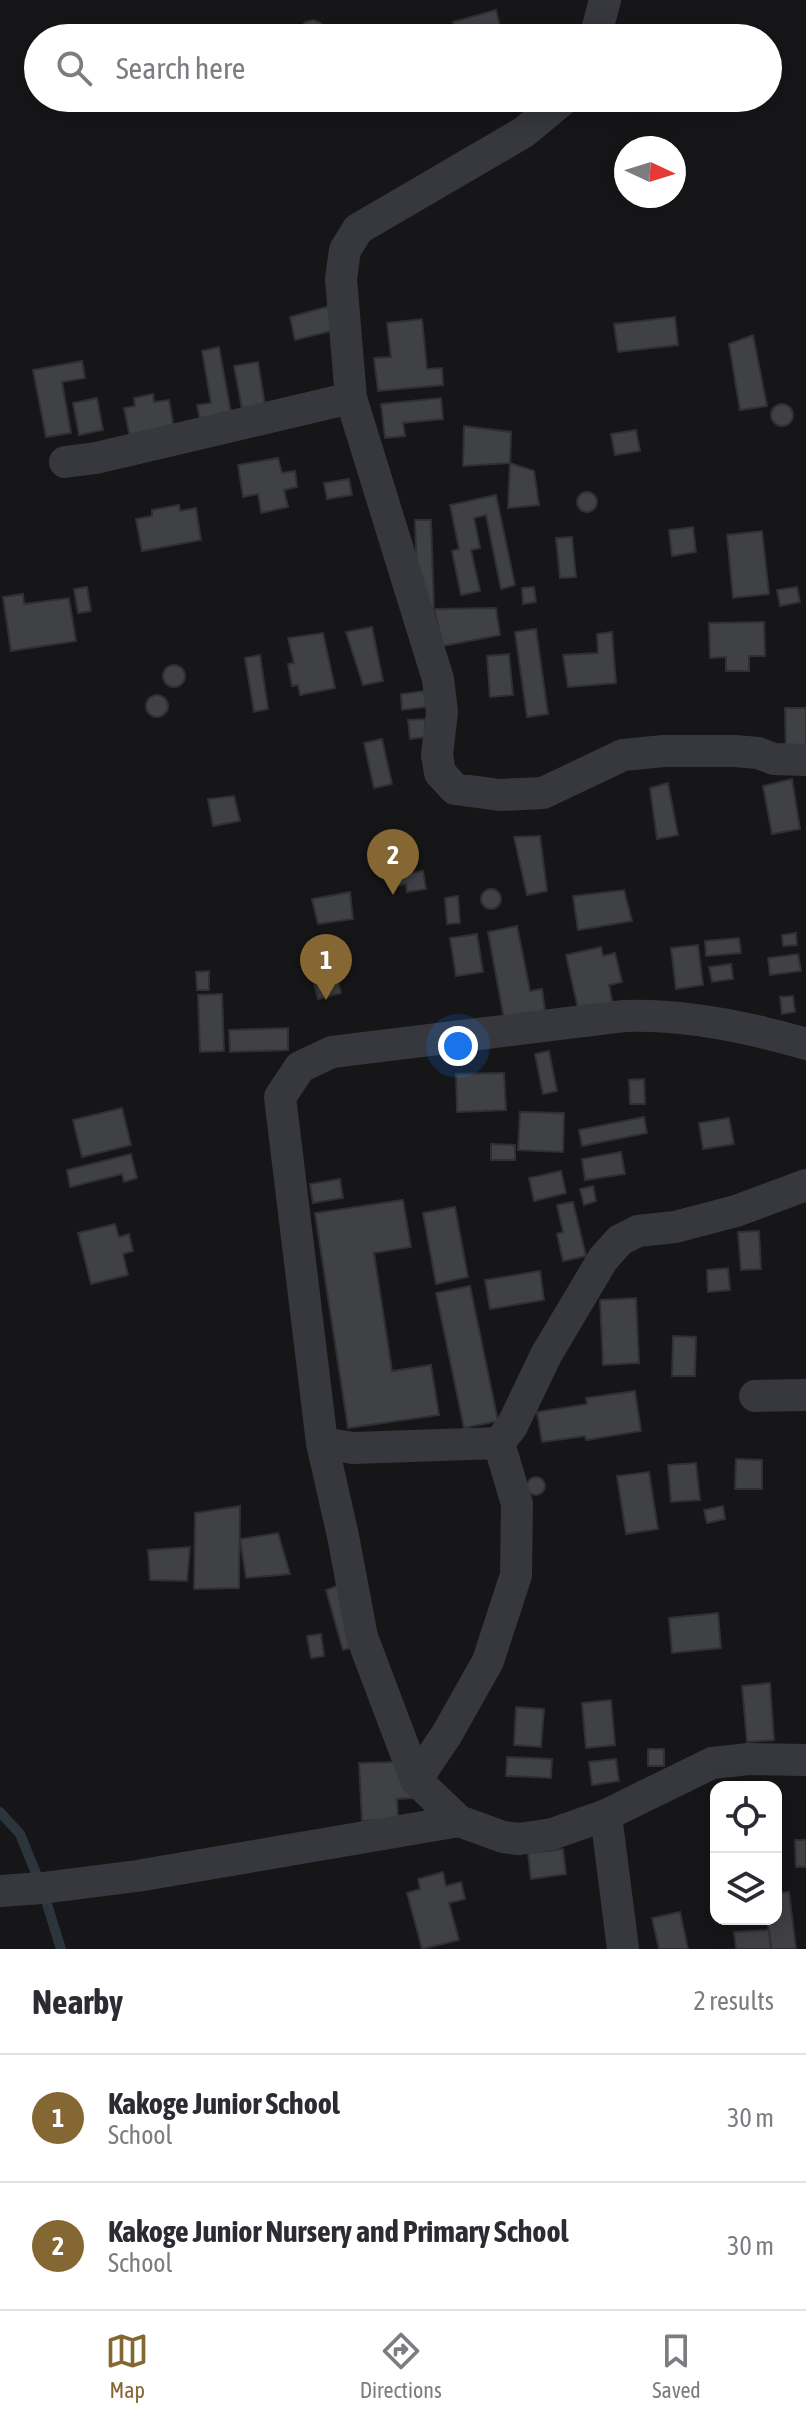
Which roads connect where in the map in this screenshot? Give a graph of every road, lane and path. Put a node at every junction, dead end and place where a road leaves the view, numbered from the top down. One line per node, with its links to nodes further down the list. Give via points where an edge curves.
1 (605, 0): 2 (street)
2 (599, 24)
3 (548, 112): 4 (street, via 524,132 358,229 345,250 341,279)
4 (351, 398): 5 (street); 6 (street, via 438,679 442,712 437,755 440,773 455,789 543,793 623,755 664,751 735,751)
5 (65, 462)
6 (806, 760)
7 (806, 1044): 11 (street, via 660,1015 624,1016 332,1052 300,1067 280,1097)
8 (806, 1185): 12 (street, via 736,1211 638,1231 620,1240 603,1259)
9 (806, 1395): 10 (street)
10 (755, 1396)
11 (322, 1443): 12 (street, via 353,1448); 14 (street, via 362,1637)
12 (499, 1443): 14 (street, via 517,1504 516,1575 488,1661)
13 (806, 1760): 15 (street, via 712,1763)
14 (416, 1780): 16 (street)
15 (606, 1815): 16 (street, via 519,1839); 18 (street)
16 (459, 1821): 17 (street, via 137,1876)
17 (0, 1891)
18 (623, 1949)

